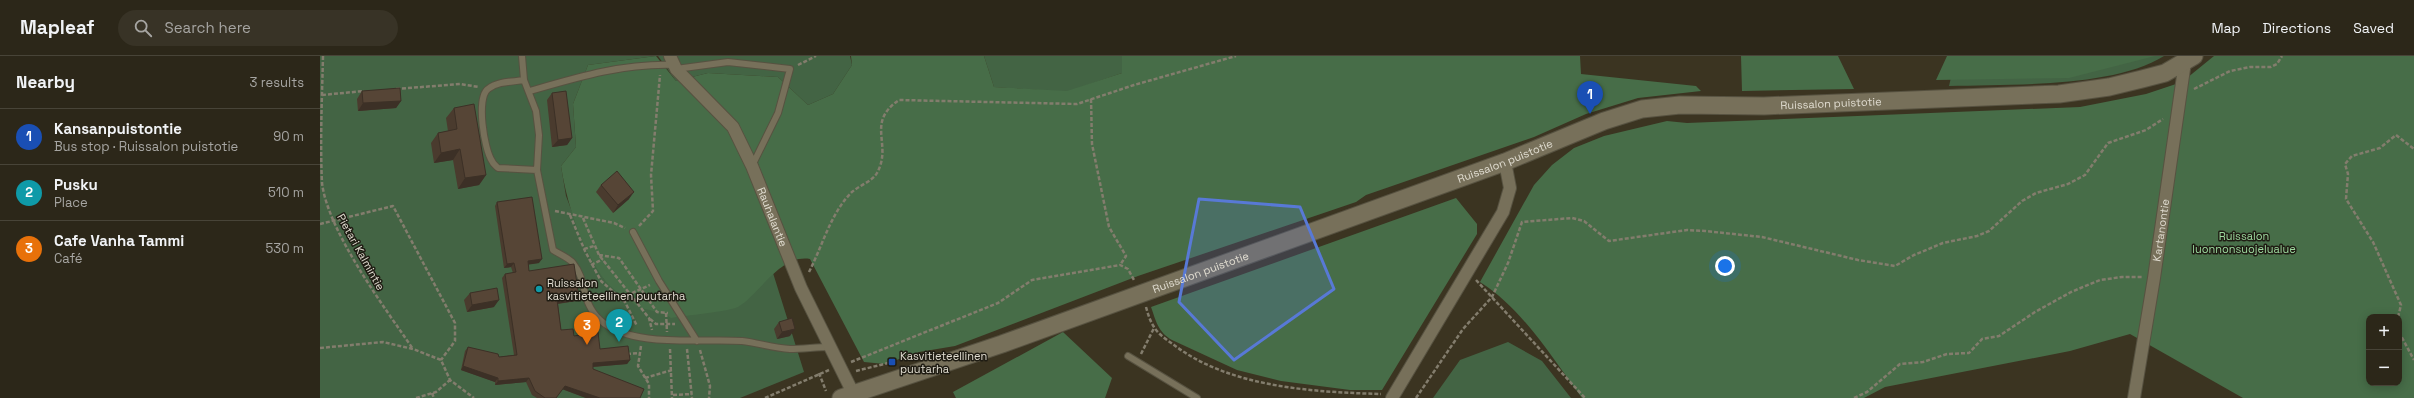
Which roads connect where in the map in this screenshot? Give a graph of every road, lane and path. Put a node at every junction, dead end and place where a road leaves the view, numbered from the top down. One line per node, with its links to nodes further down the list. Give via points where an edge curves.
1 (323, 56): 15 (path, Pietari Kalmintie)
2 (522, 56): 10 (lane)
3 (816, 56): 9 (path)
4 (1236, 56): 16 (path, via 1134,84)
5 (2282, 56): 17 (path, via 2277,64 2271,67 2230,70 2194,89)
6 (2189, 59): 17 (street, Kartanontie); 20 (street, Ruissalon puistotie, via 2165,73 2109,87 2058,94 1764,106 1680,105 1642,109 1604,121)
7 (674, 64): 9 (lane, via 728,62); 14 (lane, via 647,64 600,71); 21 (street, Rauhalantie, via 733,127)
8 (661, 69): 28 (path, via 650,175 653,211)
9 (790, 69): 21 (lane, via 778,113)
10 (524, 80): 12 (lane, via 496,84); 14 (lane)
11 (391, 89): 12 (path, via 460,84)
12 (488, 89): 22 (lane, via 481,104 492,162 498,168)
13 (368, 91): 15 (path)
14 (530, 91): 22 (lane, via 539,135)
15 (322, 95): 26 (path, Pietari Kalmintie, via 322,184)
16 (1091, 99): 34 (path, via 1092,144 1109,227 1126,256); 39 (path, via 1077,104 899,100 887,108 880,129 884,154 876,175 850,194 831,224)
17 (2181, 100): 36 (street, Kartanontie)
18 (2165, 118): 41 (path, via 2146,130 2108,143 2085,175 2068,184 2036,193 2022,200 1989,231 1943,243 1895,266 1858,260 1762,237 1705,231 1687,230 1609,241 1584,221 1572,218 1522,222)
19 (2414, 149): 46 (path, via 2396,135 2380,148 2352,156 2345,164 2348,174 2346,199 2373,242 2401,305)
20 (1505, 162): 35 (street, via 1510,188 1503,212); 72 (street, Ruissalon puistotie, via 1002,344)
21 (752, 166): 39 (street, Rauhalantie)
22 (537, 170): 23 (lane)
23 (544, 208): 24 (path); 51 (lane, via 553,250 572,262 581,276 585,299 594,313 614,330)
24 (570, 215): 25 (path); 30 (path)
25 (582, 217): 28 (path, via 614,223); 29 (path)
26 (333, 222): 27 (path); 58 (path, Pietari Kalmintie, via 378,299); 62 (path, via 393,206 455,323 455,341)
27 (320, 224)
28 (633, 232): 37 (lane)
29 (594, 246): 30 (path); 31 (path)
30 (584, 249): 33 (path)
31 (600, 255): 32 (path); 40 (path, via 619,258)
32 (603, 259): 33 (path); 47 (path)
33 (591, 265): 42 (path, via 601,281)
34 (1120, 265): 38 (path, via 1128,269); 67 (path, via 1032,280 998,303)
35 (1469, 272): 41 (path); 74 (street)
36 (2154, 278): 85 (path, via 2122,277 2100,280 2035,312 1999,336 1982,340 1968,353 1947,354 1923,362 1900,364 1867,392); 86 (street, Kartanontie)
37 (659, 281): 40 (path); 44 (lane)
38 (1135, 282)
39 (801, 288): 56 (street, Rauhalantie)
40 (641, 290): 42 (path); 45 (path, via 657,312)
41 (1492, 297): 83 (path, via 1463,329); 84 (path)
42 (621, 298): 51 (path)
43 (1146, 307): 49 (path)
44 (678, 312): 45 (path); 55 (lane)
45 (666, 313): 48 (path)
46 (2399, 314)
47 (649, 318): 48 (path, via 656,324); 52 (path)
48 (667, 325): 53 (path)
49 (1154, 328): 65 (path); 74 (path, via 1183,352 1252,380 1320,392)
50 (2402, 336): 63 (path)
51 (642, 337): 52 (lane); 59 (path)
52 (654, 338): 53 (lane)
53 (668, 340): 54 (lane); 66 (path)
54 (686, 340): 55 (lane); 73 (path)
55 (698, 341): 56 (lane, via 742,341 790,349); 80 (path, via 710,386)
56 (830, 347): 67 (street, Rauhalantie)
57 (320, 348): 58 (path, via 383,342)
58 (413, 349): 62 (path)
59 (640, 353): 60 (path); 69 (path, via 638,366)
60 (619, 355)
61 (1128, 356): 65 (lane)
62 (441, 360): 70 (path)
63 (2414, 360)
64 (892, 362): 67 (path)
65 (1137, 362): 82 (lane)
66 (672, 370): 69 (path); 75 (path)
67 (841, 370): 68 (path); 72 (street, Rauhalantie)
68 (819, 374): 72 (path); 81 (path)
69 (646, 378): 79 (path, via 649,384)
70 (450, 380): 71 (path); 78 (path)
71 (432, 393): 76 (path); 77 (path)
72 (840, 394)
73 (692, 396): 75 (path)
74 (1389, 396)
75 (673, 397)
76 (416, 398)
77 (434, 398)
78 (474, 398)
79 (649, 398)
80 (709, 398)
81 (765, 398)
82 (1197, 398)
83 (1416, 398)
84 (1585, 398)
85 (1854, 398)
86 (2134, 398)

